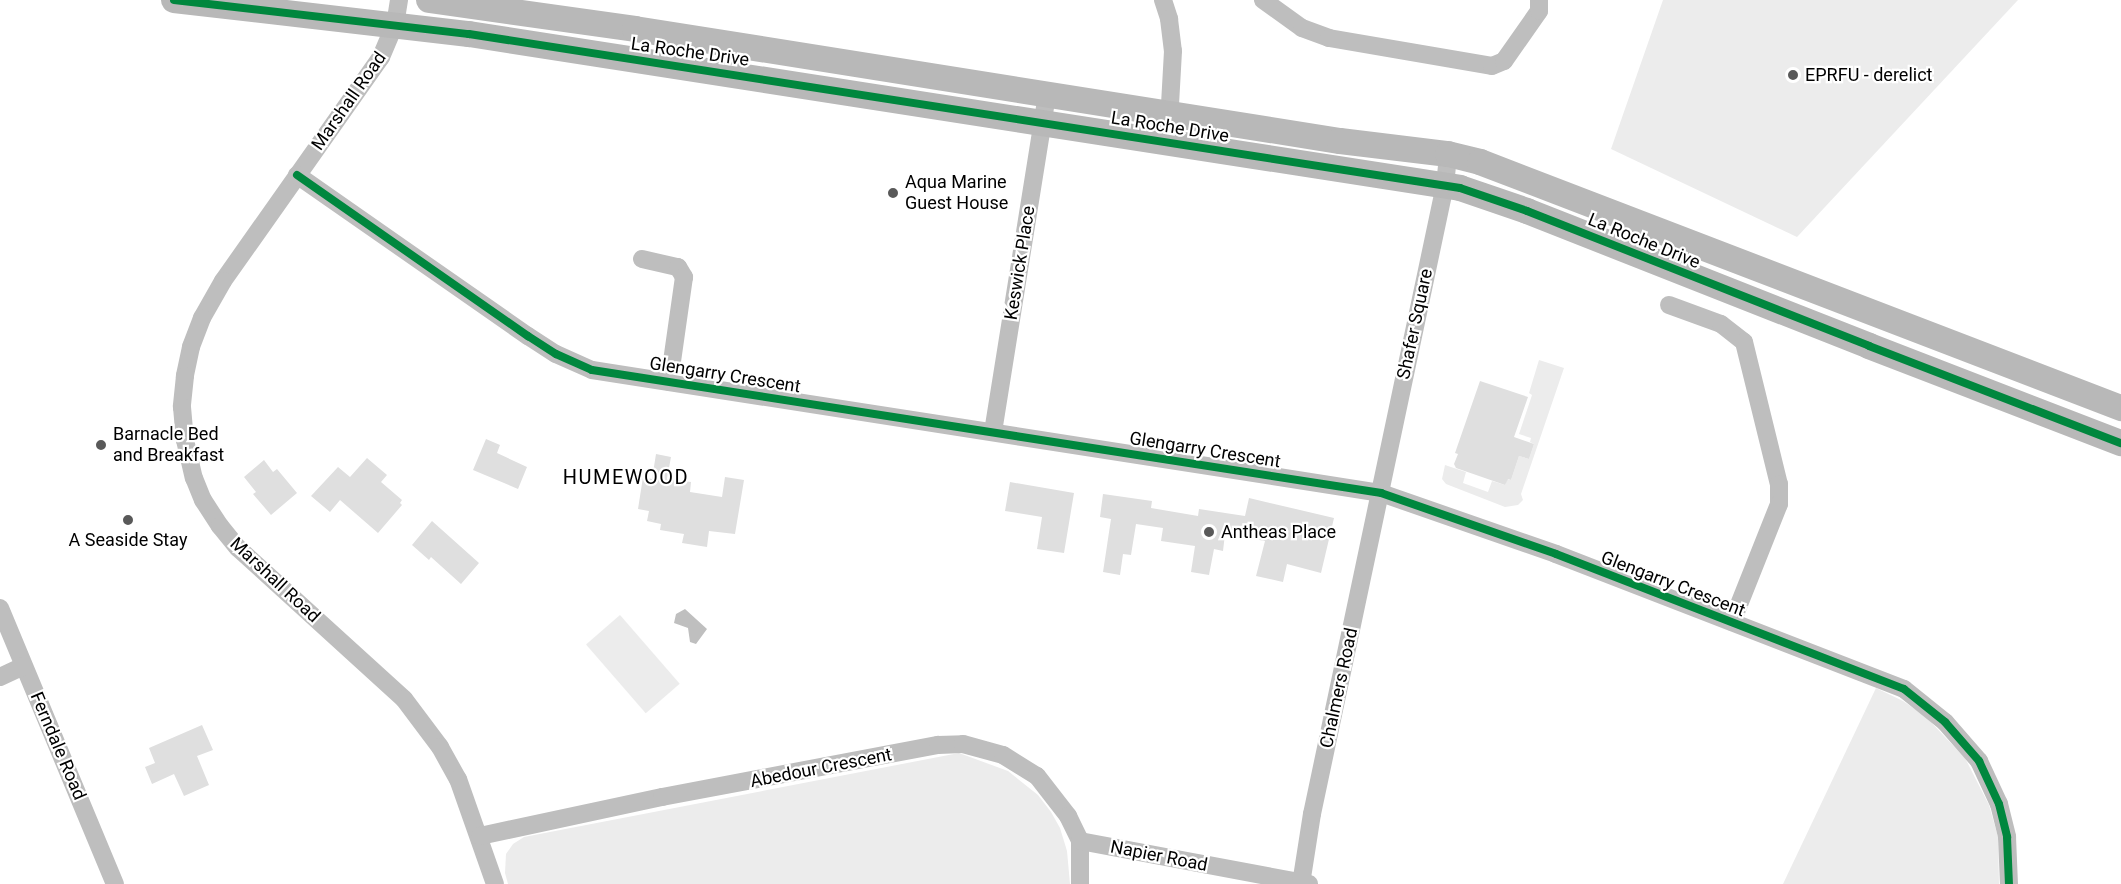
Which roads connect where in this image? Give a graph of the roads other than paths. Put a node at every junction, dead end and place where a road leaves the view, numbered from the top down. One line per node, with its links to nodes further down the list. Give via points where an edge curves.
1 (174, 0): 6 (street, La Roche Drive)
2 (429, 0): 8 (street, La Roche Drive)
3 (1163, 0): 9 (street, via 1173,51)
4 (1263, 0): 5 (street, via 1302,28 1329,38 1492,66 1504,61 1539,11)
5 (1539, 0)
6 (240, 3): 7 (street, La Roche Drive)
7 (397, 12): 10 (street, La Roche Drive); 13 (street, Marshall Road, via 381,57)
8 (1047, 94): 9 (street, La Roche Drive); 10 (street, Keswick Place)
9 (1171, 113): 11 (street); 12 (street, La Roche Drive)
10 (1043, 122): 11 (street, La Roche Drive); 21 (street, Keswick Place)
11 (1168, 141): 14 (street, La Roche Drive)
12 (1448, 154): 14 (street, Shafer Square); 16 (street, La Roche Drive, via 1526,178)
13 (297, 175): 19 (street, Glengarry Crescent, via 556,354 592,370); 28 (street, Marshall Road, via 223,281 191,347 182,407 194,478 203,500 238,548 393,688 421,719 458,779)
14 (1445, 185): 18 (street, La Roche Drive, via 1527,211); 23 (street, Shafer Square)
15 (642, 259): 19 (street, via 678,267 684,277)
16 (1791, 280): 18 (street); 20 (street, La Roche Drive)
17 (1669, 305): 25 (street, via 1721,324 1744,342 1779,484 1779,504)
18 (1779, 311): 22 (street, La Roche Drive)
19 (669, 382): 21 (street, Glengarry Crescent)
20 (2121, 408)
21 (993, 432): 23 (street, Glengarry Crescent)
22 (2121, 443)
23 (1381, 493): 25 (street, Glengarry Crescent, via 1545,550); 30 (street, Chalmers Road, via 1312,814)
24 (0, 608): 26 (street, Ferndale Road)
25 (1732, 622): 34 (street, Glengarry Crescent, via 1904,689 1945,722 1979,761 1999,804 2009,854)
26 (24, 666): 27 (street); 31 (street, Ferndale Road)
27 (0, 677)
28 (480, 836): 29 (street, Abedour Crescent, via 938,745 963,744 1003,755 1037,776 1068,816); 32 (street, Marshall Road)
29 (1080, 841): 30 (street, Napier Road); 33 (street, Abedour Crescent)
30 (1304, 883)
31 (115, 884)
32 (495, 884)
33 (1080, 884)
34 (2009, 884)

